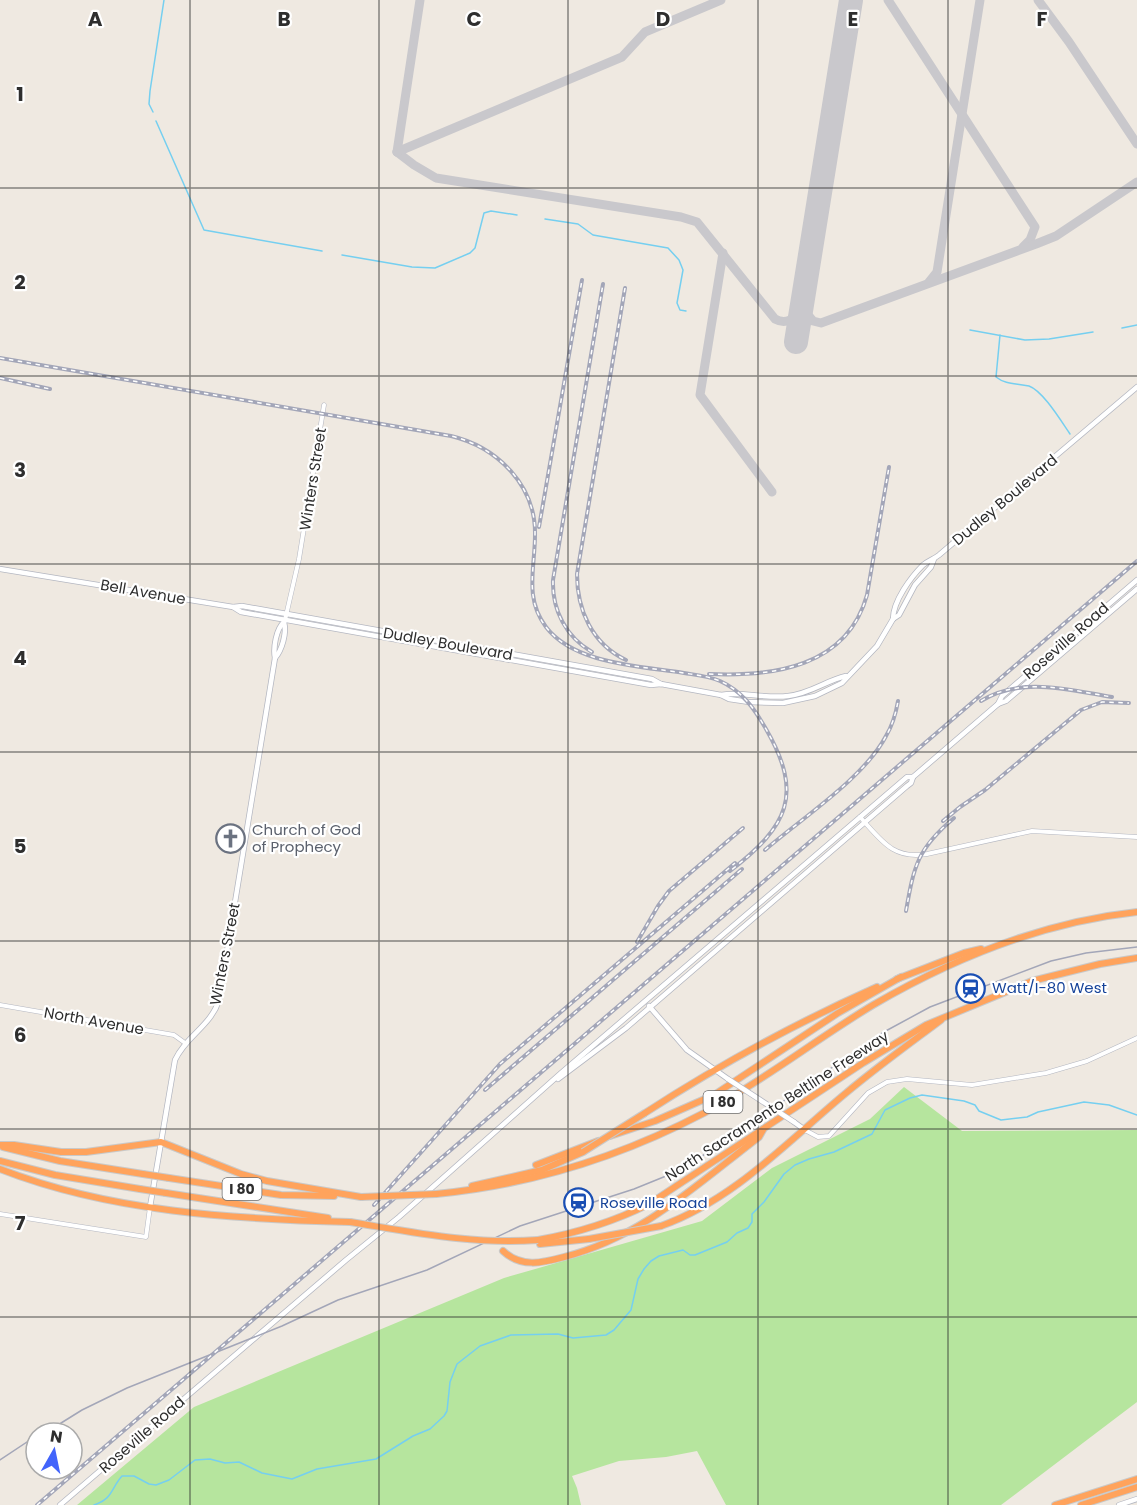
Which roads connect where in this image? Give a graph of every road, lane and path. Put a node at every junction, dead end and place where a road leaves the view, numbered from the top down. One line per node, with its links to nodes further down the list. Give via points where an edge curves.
1 (1137, 387): 6 (main road, Dudley Boulevard, via 934,560 877,646 842,683 805,699 783,703 729,699 721,694 642,684)
2 (324, 405): 6 (street, Winters Street, via 299,559)
3 (0, 569): 6 (main road, Bell Avenue)
4 (1137, 580): 7 (main road, Roseville Road, via 1002,696)
5 (1137, 589): 7 (main road, Roseville Road)
6 (285, 619): 21 (main road, Winters Street, via 280,653 275,658 221,993 212,1017)
7 (998, 704): 8 (main road, Roseville Road)
8 (913, 777): 9 (main road, Roseville Road, via 907,777); 10 (main road, Roseville Road)
9 (860, 818): 10 (street); 16 (main road, Roseville Road)
10 (865, 823): 11 (street, via 885,845 910,855 1029,831); 18 (main road, Roseville Road)
11 (1137, 837)
12 (1137, 912): 13 (highway, North Sacramento Beltline Freeway / I 80, via 1045,930)
13 (996, 946): 15 (highway, via 964,953); 32 (highway, North Sacramento Beltline Freeway / I 80, via 879,1002 705,1113 624,1149 503,1185)
14 (1137, 958): 19 (highway, North Sacramento Beltline Freeway, via 1032,981)
15 (900, 977): 22 (highway, via 808,1018); 29 (highway, via 714,1095)
16 (645, 1002): 18 (main road); 23 (main road, Roseville Road)
17 (0, 1005): 21 (street, North Avenue, via 174,1035)
18 (650, 1007): 22 (main road, via 687,1050); 23 (main road, Roseville Road)
19 (951, 1013): 24 (highway, North Sacramento Beltline Freeway, via 907,1035); 25 (highway, via 850,1089)
20 (1137, 1038): 25 (street, via 1087,1061 1046,1073 972,1085 907,1079 887,1082 868,1093 829,1136 818,1137)
21 (185, 1043): 26 (main road, Winters Street, via 173,1068)
22 (714, 1070): 25 (main road, bridge); 32 (highway, bridge, via 586,1150 542,1170)
23 (551, 1084): 41 (main road, Roseville Road)
24 (765, 1127): 36 (highway, North Sacramento Beltline Freeway, via 664,1195 621,1218); 37 (highway, via 759,1137 678,1200 622,1237 581,1253 530,1263 515,1261)
25 (805, 1130): 36 (highway, bridge, via 700,1210 661,1226 589,1239)
26 (161, 1142): 27 (highway, via 86,1152); 31 (highway, via 241,1173); 33 (main road, Winters Street)
27 (0, 1146): 31 (highway, I 80, bridge, via 60,1161 280,1195)
28 (0, 1161): 35 (highway, I 80, bridge, via 55,1175)
29 (536, 1165)
30 (0, 1169): 33 (highway, via 55,1189)
31 (316, 1193): 32 (highway, North Sacramento Beltline Freeway / I 80, bridge, via 361,1197)
32 (436, 1194)
33 (150, 1207): 34 (street, Winters Street, via 146,1237); 35 (highway)
34 (0, 1214)
35 (309, 1218): 36 (highway, bridge, via 476,1241 515,1245)
36 (539, 1242)
37 (503, 1251)
38 (1137, 1477): 42 (highway)
39 (1137, 1487): 43 (highway)
40 (1137, 1499): 44 (main road)
41 (60, 1505)
42 (1054, 1505)
43 (1080, 1505)
44 (1119, 1505)

